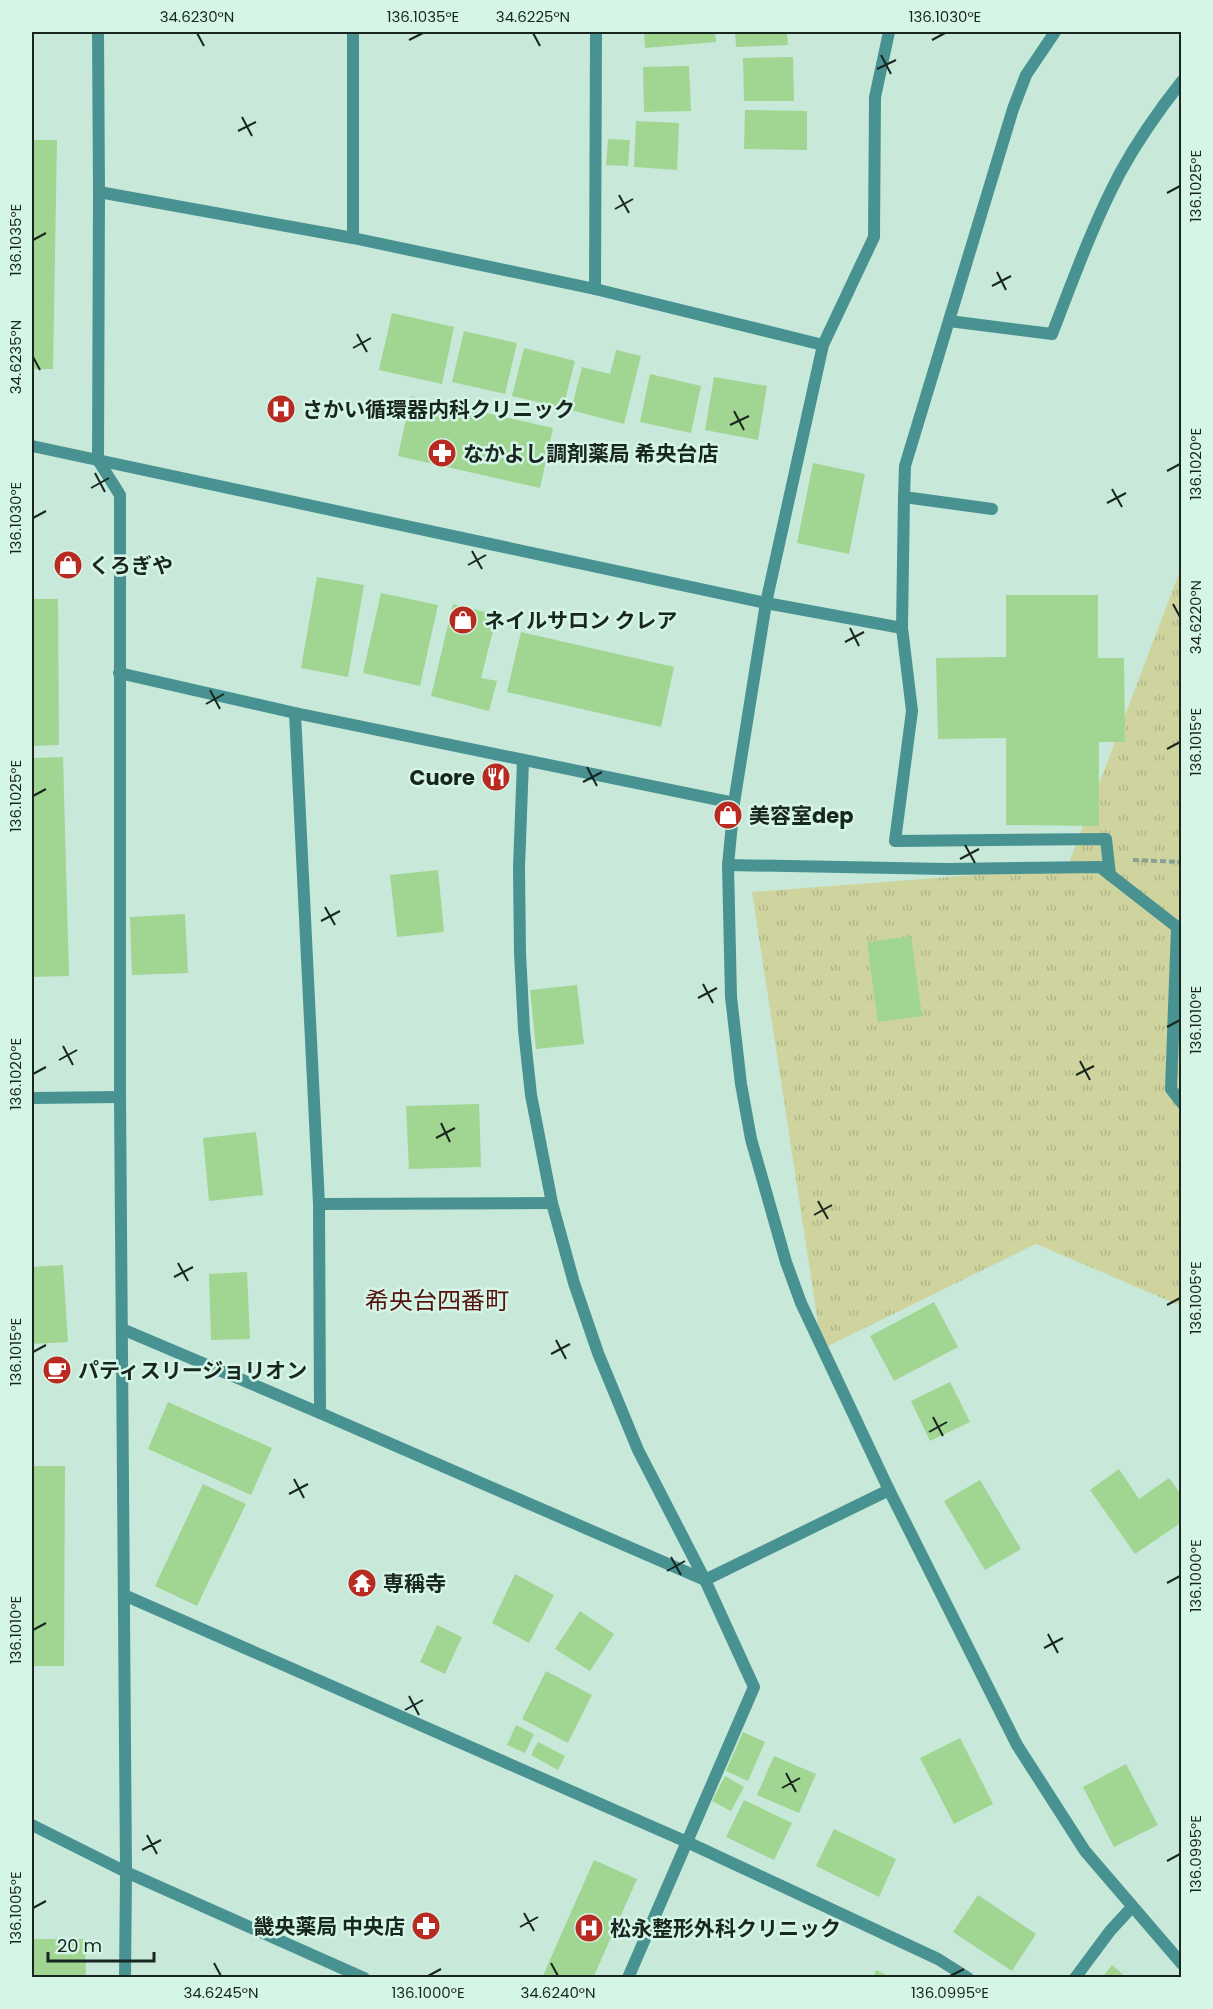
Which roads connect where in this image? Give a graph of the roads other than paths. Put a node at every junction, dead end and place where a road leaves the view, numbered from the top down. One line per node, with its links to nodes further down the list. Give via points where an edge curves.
1 (98, 32): 7 (street)
2 (353, 32): 8 (street)
3 (596, 32): 9 (street)
4 (889, 32): 11 (street, via 875,97 874,237)
5 (1055, 32): 10 (street, via 1026,75 1013,109)
6 (1182, 81): 10 (street, via 1156,114 1120,173 1052,334)
7 (99, 192): 8 (street); 13 (street)
8 (353, 238): 9 (street)
9 (595, 289): 11 (street)
10 (949, 321): 14 (street, via 905,466)
11 (823, 345): 16 (street)
12 (32, 446): 13 (street)
13 (98, 460): 16 (street); 18 (street, via 120,495)
14 (904, 497): 15 (street); 17 (street)
15 (992, 509)
16 (766, 603): 17 (street); 21 (street)
17 (902, 628): 23 (street, via 912,711 895,841 1106,839)
18 (119, 673): 19 (street); 24 (street)
19 (295, 713): 20 (street); 28 (street)
20 (523, 761): 21 (street); 27 (street, via 519,932 524,1030 531,1095)
21 (734, 803): 22 (street)
22 (728, 865): 23 (street, via 1100,867); 31 (street, via 730,997 751,1138 801,1304)
23 (1110, 875): 26 (street, via 1177,927 1171,1089)
24 (120, 1096): 25 (street); 29 (street)
25 (32, 1098)
26 (1182, 1103)
27 (552, 1203): 28 (street); 32 (street, via 574,1283 607,1374 638,1450)
28 (319, 1204): 30 (street)
29 (122, 1329): 30 (street); 33 (street)
30 (320, 1413): 32 (street)
31 (889, 1490): 32 (street); 37 (street, via 1017,1745 1085,1851)
32 (705, 1581): 35 (street, via 754,1687)
33 (124, 1595): 35 (street); 36 (street)
34 (32, 1825): 36 (street)
35 (687, 1842): 41 (street); 42 (street, via 938,1959)
36 (126, 1872): 39 (street); 40 (street)
37 (1132, 1907): 38 (street); 43 (street)
38 (1182, 1964)
39 (125, 1977)
40 (364, 1977)
41 (628, 1977)
42 (968, 1977)
43 (1075, 1977)

